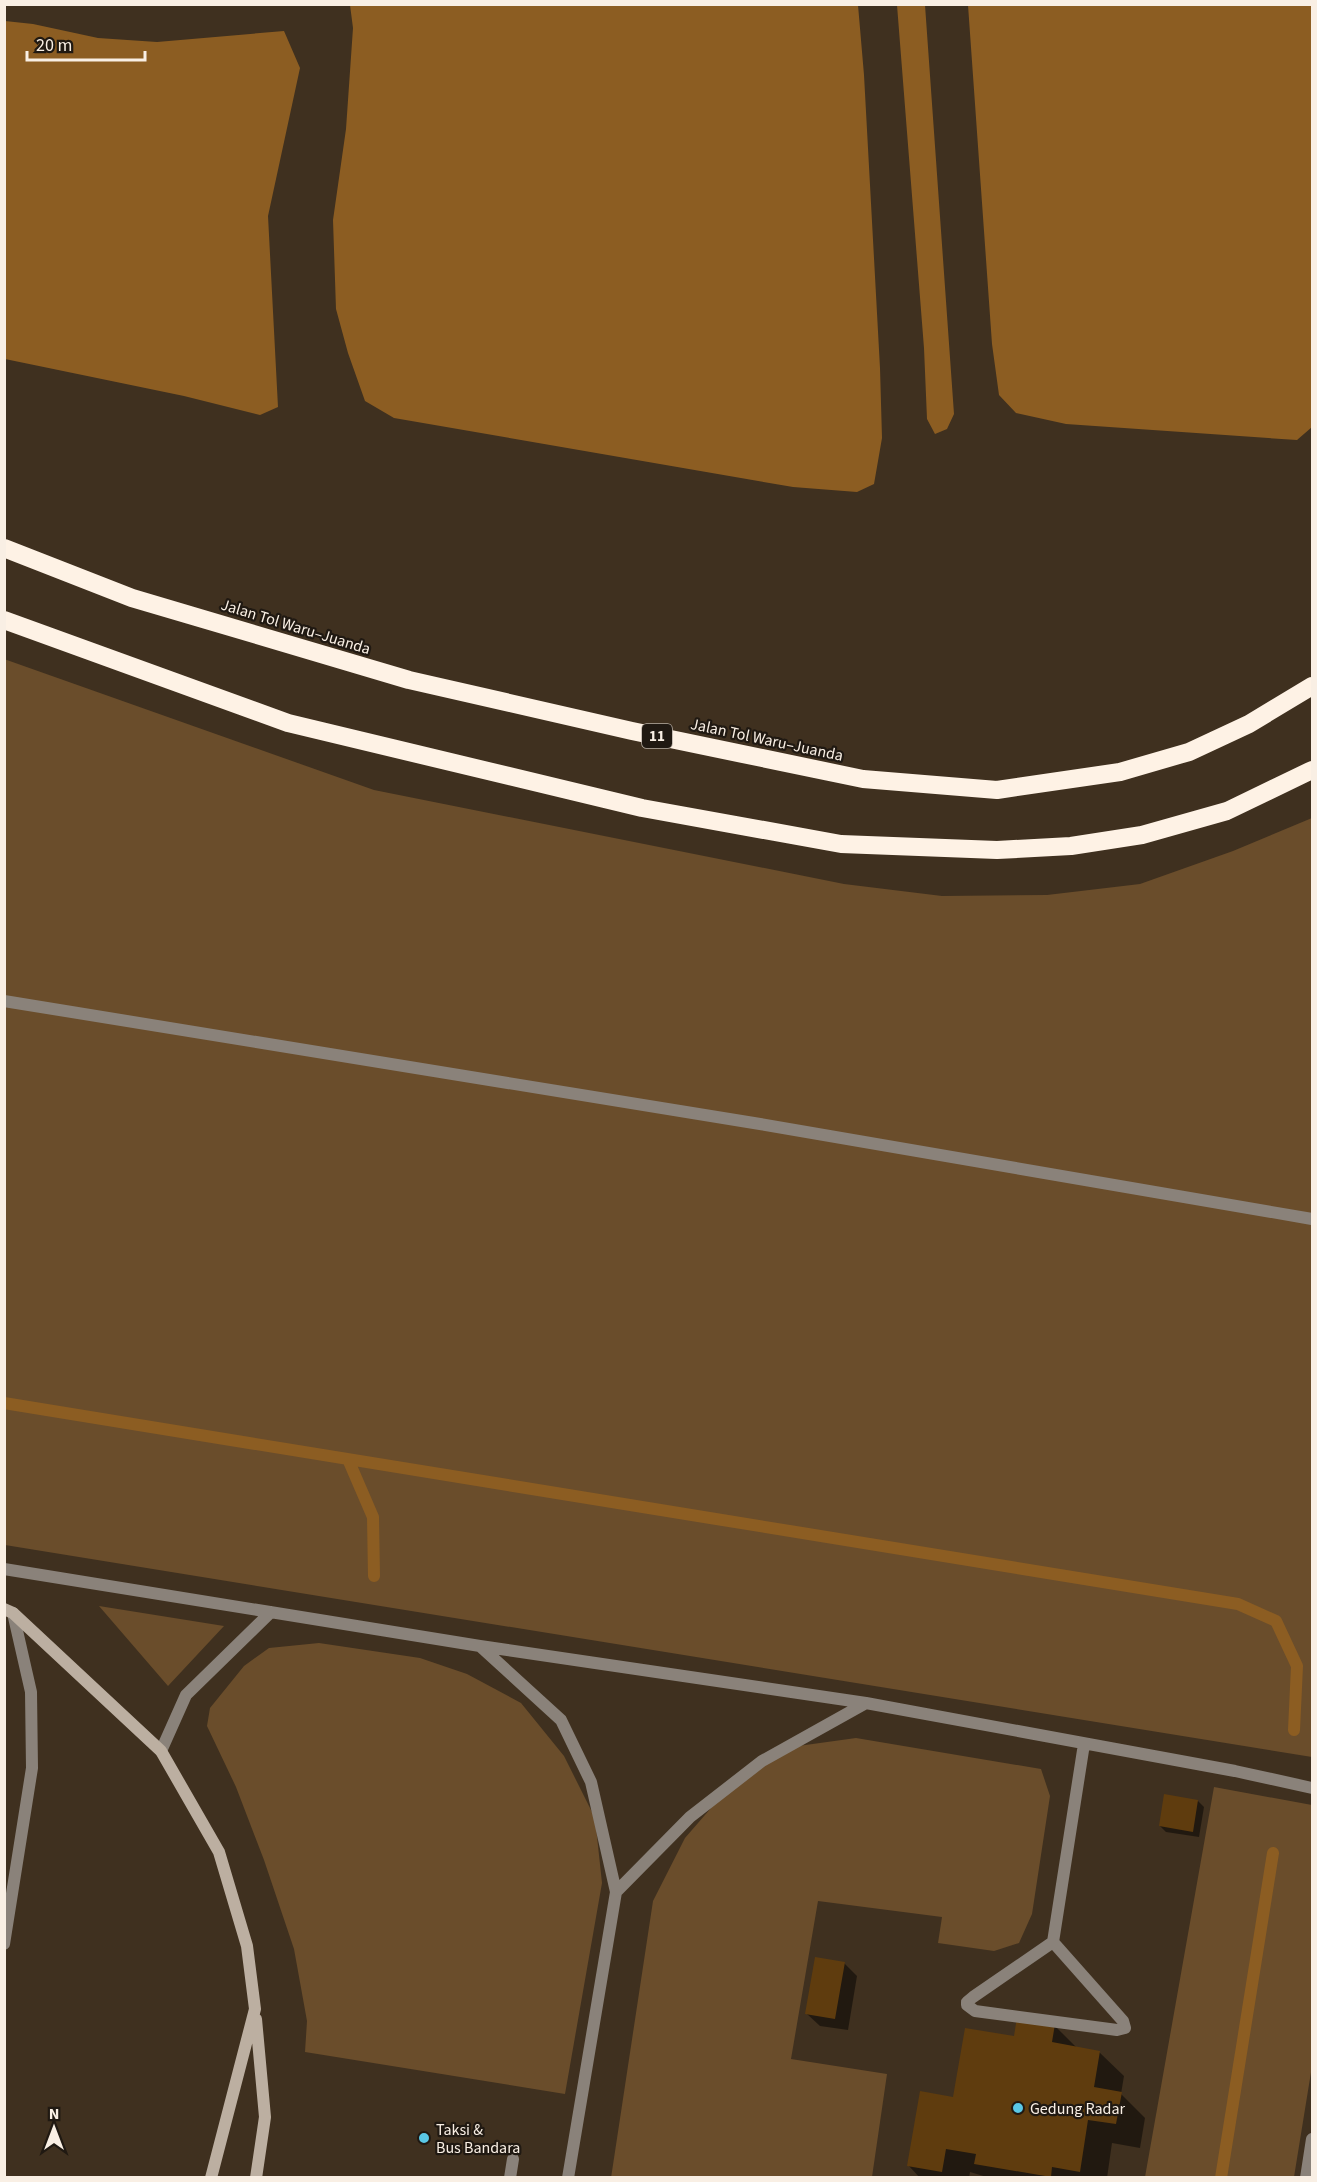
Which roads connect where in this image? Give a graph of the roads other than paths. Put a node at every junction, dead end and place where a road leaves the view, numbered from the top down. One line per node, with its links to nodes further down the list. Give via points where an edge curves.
1 (4, 548): 3 (highway, Jalan Tol Waru–Juanda / 11, via 132,598 409,680 863,779 997,790 1120,771 1189,752 1249,724)
2 (4, 620): 4 (highway, via 288,723 642,808 841,844 997,850 1071,846 1142,835 1227,811)
3 (1312, 686)
4 (1312, 770)
5 (4, 1001): 6 (lane)
6 (1312, 1219)
7 (4, 1569): 9 (lane)
8 (9, 1611): 13 (street); 17 (lane, via 31,1692 32,1768)
9 (271, 1612): 10 (lane); 13 (lane, via 186,1695)
10 (480, 1646): 11 (lane); 15 (lane, via 561,1720 591,1782)
11 (866, 1703): 12 (lane); 15 (lane, via 762,1761 690,1817)
12 (1084, 1744): 14 (lane); 16 (lane)
13 (161, 1751): 18 (street, via 219,1852 247,1946)
14 (1312, 1788)
15 (616, 1892): 24 (lane)
16 (1053, 1942): 16 (lane, via 1123,2021 1125,2028 975,2012 968,2007 967,2002 973,1997)
17 (4, 1944)
18 (255, 2009): 21 (street); 22 (street, via 265,2117)
19 (1312, 2139): 25 (lane)
20 (513, 2159): 23 (lane)
21 (211, 2178)
22 (256, 2178)
23 (510, 2178)
24 (568, 2178)
25 (1306, 2178)

